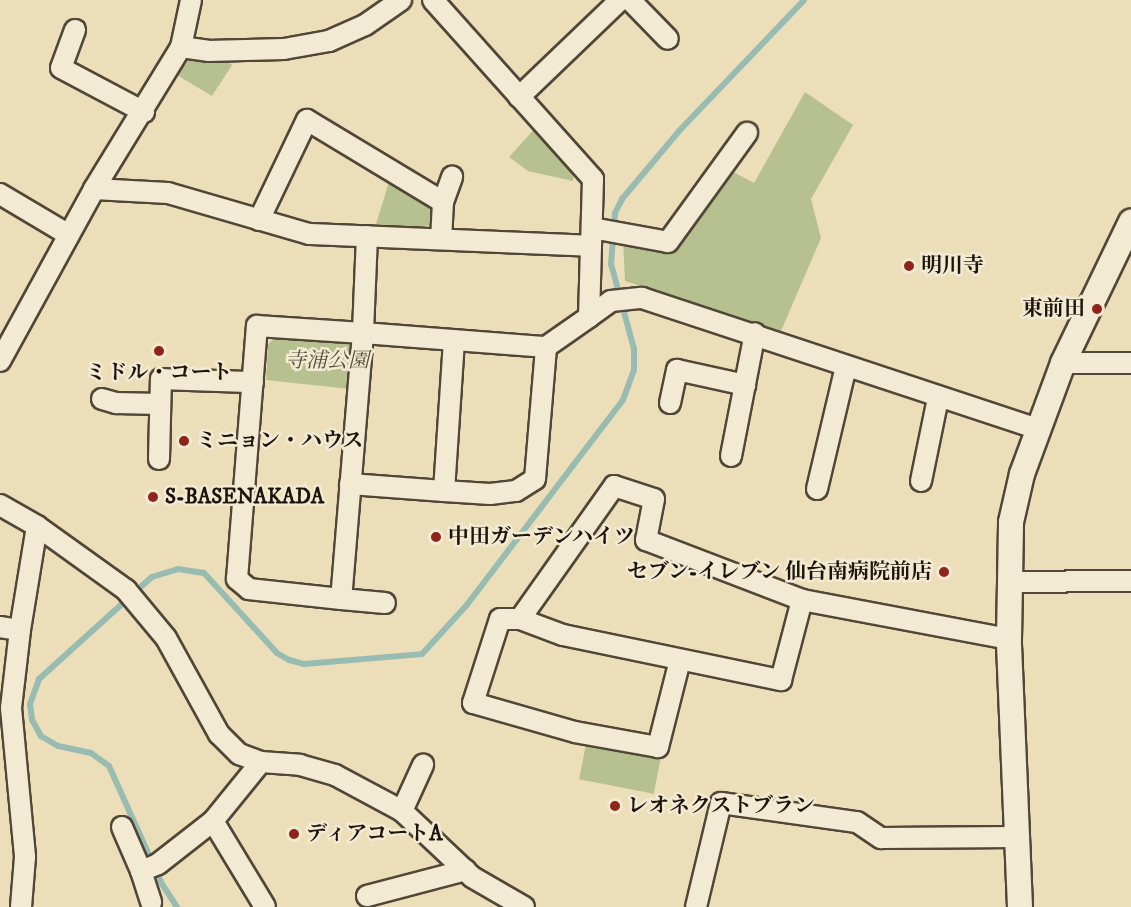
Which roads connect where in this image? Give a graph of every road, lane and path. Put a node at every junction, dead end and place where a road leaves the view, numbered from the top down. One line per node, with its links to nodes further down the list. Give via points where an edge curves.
1 (190, 0): 8 (street)
2 (401, 0): 8 (street, via 329,41 284,49 208,51)
3 (433, 0): 9 (street)
4 (620, 0): 9 (street)
5 (630, 0): 7 (street)
6 (75, 30): 10 (street, via 61,68)
7 (668, 39)
8 (182, 40): 10 (street)
9 (519, 97): 17 (street, via 595,185)
10 (144, 112): 13 (street)
11 (747, 133): 17 (street, via 668,242)
12 (452, 177): 15 (street)
13 (94, 189): 16 (street, via 168,193); 19 (street)
14 (0, 194): 19 (street)
15 (443, 202): 16 (street, via 307,120); 21 (street)
16 (259, 220): 20 (street, via 309,234)
17 (602, 234): 21 (street); 22 (street)
18 (1127, 234): 28 (street)
19 (69, 235): 27 (street)
20 (367, 236): 21 (street); 23 (street)
21 (441, 238)
22 (589, 317): 24 (street, via 620,299 642,298); 26 (street)
23 (363, 333): 25 (street); 31 (street, via 257,326); 41 (street)
24 (755, 333): 30 (street); 32 (street)
25 (454, 340): 26 (street); 43 (street)
26 (546, 347): 43 (street, via 535,479 516,491 490,494)
27 (0, 361)
28 (1063, 363): 29 (street); 37 (street)
29 (1131, 363)
30 (846, 366): 33 (street); 42 (street)
31 (253, 382): 36 (street, via 161,379); 48 (street, via 237,579 249,589)
32 (745, 385): 35 (street, via 677,370); 38 (street)
33 (938, 398): 37 (street); 40 (street)
34 (102, 399): 36 (street)
35 (670, 403)
36 (160, 404): 39 (street)
37 (1037, 429): 47 (street, via 1011,522)
38 (731, 456)
39 (159, 459)
40 (921, 481)
41 (350, 484): 43 (street); 48 (street)
42 (817, 489)
43 (444, 490)
44 (0, 505): 45 (street)
45 (37, 526): 53 (street); 56 (street, via 131,597 166,638 219,734 239,754)
46 (1131, 581): 47 (street)
47 (1010, 582): 54 (street)
48 (341, 599): 50 (street)
49 (802, 600): 51 (street, via 646,540 654,499 614,486); 54 (street); 55 (street, via 782,680)
50 (385, 603)
51 (519, 619): 55 (street, via 563,635); 55 (street, via 500,619 473,703 575,732 658,747)
52 (0, 627): 53 (street)
53 (20, 630): 66 (street, via 11,708 25,857)
54 (1009, 639): 61 (street)
55 (680, 660)
56 (261, 762): 58 (street, via 300,765 335,775); 59 (street)
57 (423, 765): 58 (street)
58 (402, 811): 63 (street)
59 (213, 821): 62 (street); 67 (street)
60 (122, 827): 62 (street)
61 (1017, 837): 69 (street, via 880,838 857,822 721,803); 70 (street)
62 (149, 868): 65 (street)
63 (466, 870): 64 (street); 68 (street)
64 (367, 896)
65 (152, 902)
66 (21, 907)
67 (265, 907)
68 (524, 907)
69 (696, 907)
70 (1020, 907)

